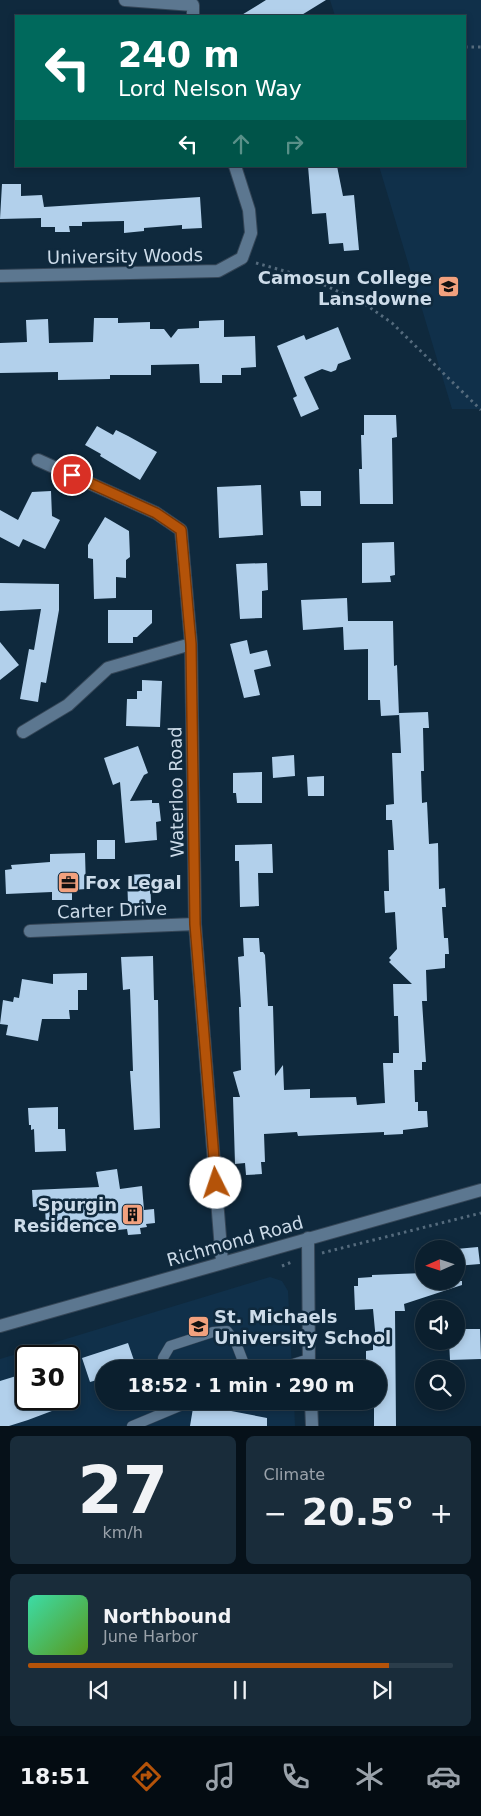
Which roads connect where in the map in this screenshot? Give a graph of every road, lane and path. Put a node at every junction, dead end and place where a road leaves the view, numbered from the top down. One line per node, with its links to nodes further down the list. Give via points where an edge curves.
1 (125, 0): 2 (street)
2 (195, 7)
3 (466, 47): 4 (path)
4 (481, 47)
5 (236, 167): 6 (street, via 249,210 251,233)
6 (242, 258): 7 (street, University Woods, via 218,271); 8 (path, via 306,277 362,302 392,323)
7 (0, 276)
8 (481, 410)
9 (38, 460): 10 (street, Waterloo Road, via 156,513 181,530)
10 (191, 644): 11 (street, via 108,668 68,705); 12 (street, Waterloo Road)
11 (23, 732)
12 (195, 924): 13 (street, Carter Drive); 18 (street, Waterloo Road)
13 (30, 931)
14 (481, 1190): 16 (street, Richmond Road)
15 (481, 1213): 17 (path)
16 (308, 1238): 17 (street); 18 (street, Richmond Road)
17 (308, 1256): 19 (path); 23 (street)
18 (222, 1262): 20 (street, Richmond Road)
19 (282, 1266)
20 (0, 1326)
21 (163, 1360): 22 (lane, via 170,1346 213,1332 227,1331)
22 (243, 1360)
23 (309, 1360)
24 (169, 1410): 26 (lane)
25 (311, 1410): 27 (street)
26 (132, 1426)
27 (312, 1426)

